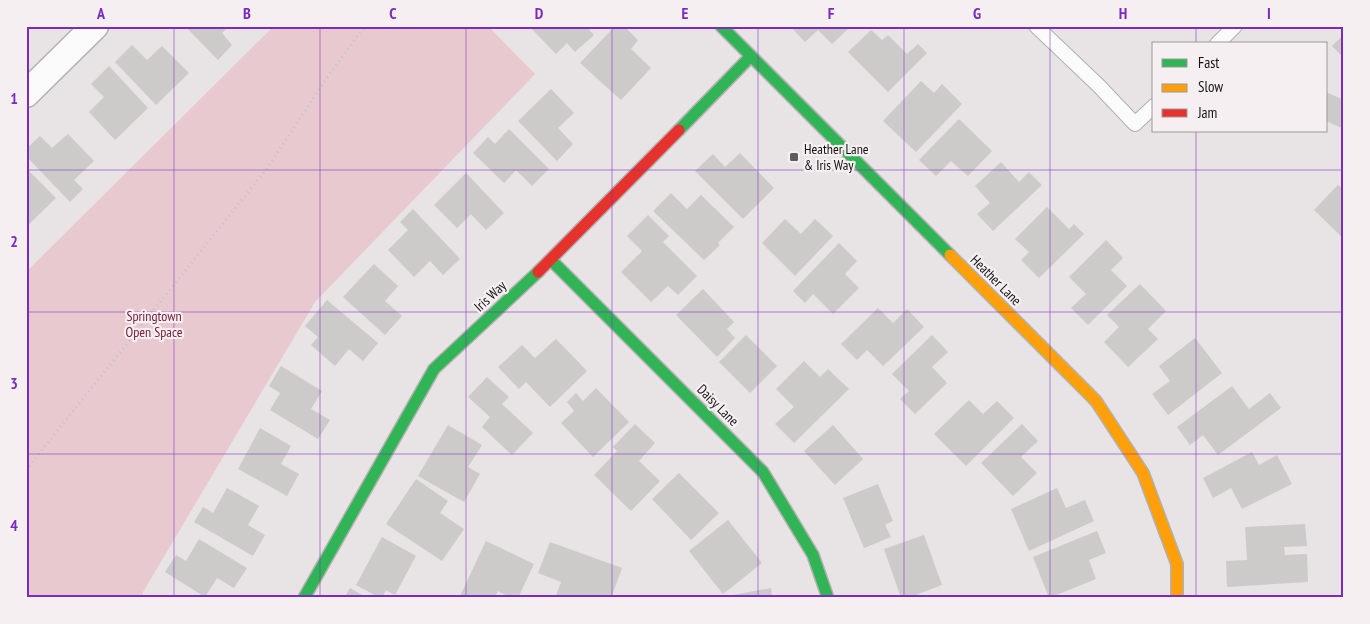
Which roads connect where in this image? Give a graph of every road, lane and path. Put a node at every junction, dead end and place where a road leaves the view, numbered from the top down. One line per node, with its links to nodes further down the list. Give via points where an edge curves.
1 (96, 26): 8 (street)
2 (369, 26): 11 (path, via 360,32 326,79 268,167)
3 (721, 26): 7 (street, Heather Lane)
4 (1036, 26): 9 (lane, via 1135,124)
5 (1235, 26): 6 (lane)
6 (1219, 42)
7 (751, 56): 10 (street, Iris Way); 14 (street, Heather Lane, via 1096,401 1143,473 1177,564)
8 (26, 94)
9 (1152, 108)
10 (551, 260): 12 (street, Iris Way, via 434,369); 13 (street, Daisy Lane, via 763,472 813,555)
11 (26, 470)
12 (304, 598)
13 (828, 598)
14 (1178, 598)

